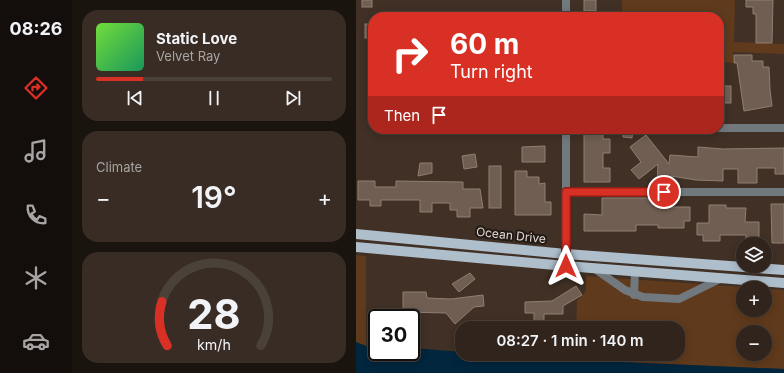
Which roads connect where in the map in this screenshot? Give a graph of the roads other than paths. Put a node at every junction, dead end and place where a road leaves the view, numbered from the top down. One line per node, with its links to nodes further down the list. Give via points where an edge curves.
1 (566, 0): 2 (street)
2 (566, 12)
3 (724, 128): 4 (street)
4 (784, 128)
5 (566, 134): 6 (street)
6 (566, 192): 7 (street); 14 (street)
7 (784, 192)
8 (356, 234): 9 (main road, Ocean Drive)
9 (388, 236): 10 (main road, Ocean Drive); 13 (main road)
10 (453, 243): 12 (main road, Ocean Drive); 15 (main road)
11 (356, 247): 13 (main road)
12 (504, 248): 14 (main road, Ocean Drive); 17 (main road)
13 (387, 250): 15 (main road)
14 (566, 254): 16 (main road, Ocean Drive); 18 (street)
15 (452, 256): 17 (main road)
16 (646, 259): 20 (main road, Ocean Drive); 21 (main road)
17 (503, 260): 18 (main road)
18 (566, 266): 19 (main road)
19 (595, 269): 21 (main road); 24 (street)
20 (784, 270)
21 (640, 272): 22 (main road); 24 (street)
22 (722, 278): 23 (main road); 24 (street, via 679,299)
23 (784, 282)
24 (634, 295)

